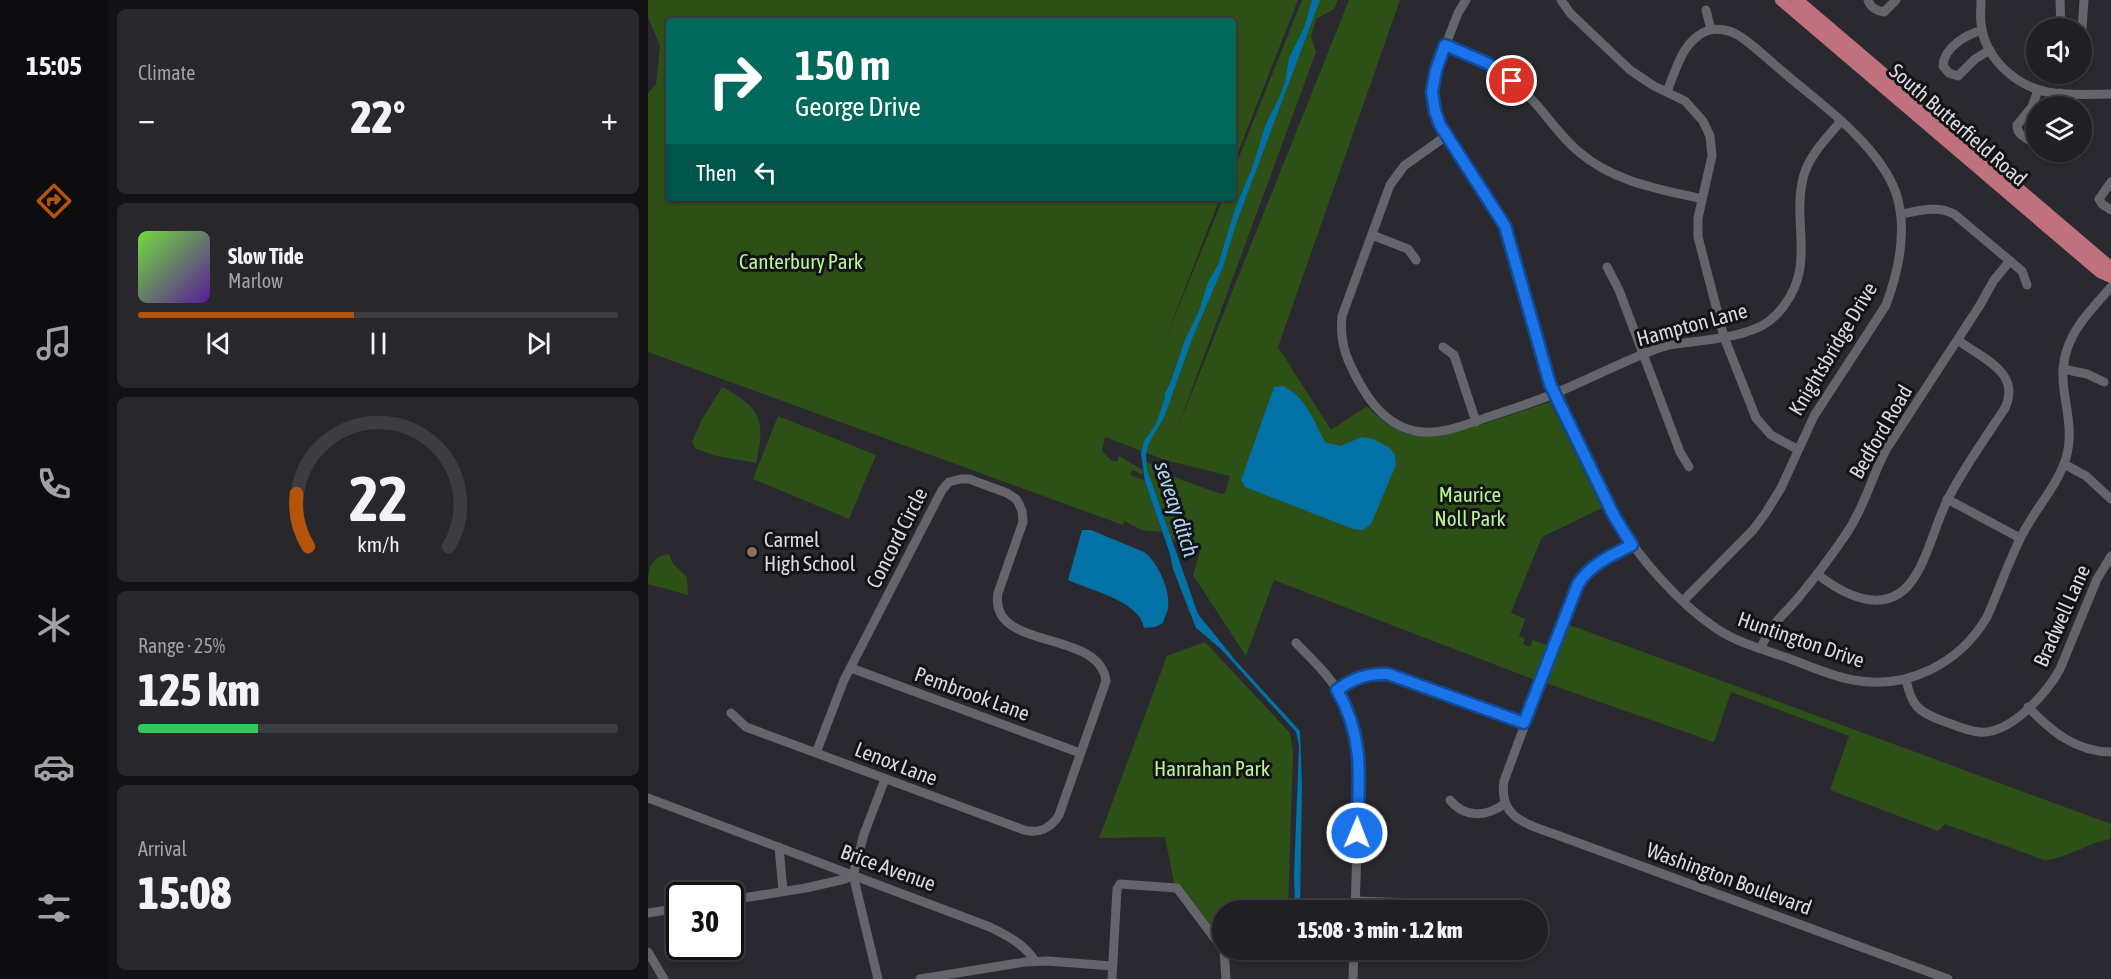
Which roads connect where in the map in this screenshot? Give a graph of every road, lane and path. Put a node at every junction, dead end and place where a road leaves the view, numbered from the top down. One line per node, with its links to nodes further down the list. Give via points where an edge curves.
1 (1466, 0): 15 (street, Huntington Drive)
2 (1561, 0): 18 (street, via 1630,70)
3 (1780, 0): 36 (main road, South Butterfield Road, via 2100,272)
4 (1797, 0): 35 (main road, South Butterfield Road)
5 (1868, 0): 6 (street, via 1884,12)
6 (1896, 0)
7 (1981, 0): 14 (street)
8 (2060, 0): 11 (street)
9 (2084, 0): 12 (street)
10 (1706, 10): 13 (street)
11 (2061, 18)
12 (2083, 18)
13 (1711, 30): 18 (street, via 1698,35 1687,46); 24 (street, Knightsbridge Drive, via 1730,31 1740,37)
14 (1982, 30): 16 (street); 16 (street, via 1958,41 1943,66 1958,76)
15 (1445, 45): 25 (street, Huntington Drive, via 1432,92); 28 (street, via 1487,63 1512,81 1565,139 1595,164 1622,178)
16 (1990, 50): 17 (street, via 2010,75)
17 (2038, 90): 19 (street); 21 (street)
18 (1667, 92): 28 (street, via 1695,110 1710,136 1712,156)
19 (2060, 93): 20 (street); 22 (street)
20 (2111, 94)
21 (2036, 96)
22 (2060, 96)
23 (2026, 113): 26 (street, via 2017,125)
24 (1840, 121): 30 (street, Knightsbridge Drive, via 1862,141 1883,169); 39 (street, Hampton Lane, via 1814,153 1803,180 1802,264 1790,298 1765,324)
25 (1446, 136): 31 (street, Hampton Lane, via 1398,173); 45 (street, Huntington Drive, via 1505,226)
26 (2026, 138)
27 (2111, 182): 29 (street, via 2099,199)
28 (1702, 199): 39 (street, via 1698,237)
29 (2111, 210)
30 (1901, 214): 33 (street, via 1931,209 1948,211); 47 (street, Knightsbridge Drive, via 1902,243 1886,305)
31 (1372, 235): 32 (street, via 1408,249); 46 (street, Hampton Lane, via 1342,316 1341,342 1348,364 1375,407 1397,424 1415,431 1438,432)
32 (1416, 260)
33 (2010, 261): 37 (street); 40 (street, Bedford Road)
34 (1607, 267): 42 (street)
35 (2111, 270)
36 (2111, 277)
37 (2028, 285)
38 (2111, 286): 43 (street, Huntington Drive, via 2075,329)
39 (1724, 337): 42 (street, Hampton Lane, via 1669,345); 47 (street, via 1756,418 1772,435)
40 (1958, 340): 50 (street, via 2000,369 2009,394 2005,408); 55 (street, Bedford Road, via 1887,448 1857,517)
41 (1443, 347): 46 (street, via 1454,355)
42 (1643, 354): 45 (street, Hampton Lane); 49 (street)
43 (2063, 369): 44 (street); 48 (street, Huntington Drive, via 2070,430)
44 (2104, 382)
45 (1554, 394): 46 (street, Hampton Lane); 53 (street, Huntington Drive)
46 (1476, 422)
47 (1797, 449): 56 (street, Knightsbridge Drive, via 1765,514)
48 (2064, 464): 51 (street, via 2086,477); 52 (street, Huntington Drive)
49 (1689, 467)
50 (1947, 499): 52 (street); 55 (street, via 1918,571 1898,594 1880,600 1859,598)
51 (2111, 500)
52 (2020, 538): 60 (street, Huntington Drive, via 1980,629 1947,661)
53 (1632, 545): 56 (street, Huntington Drive); 64 (street, via 1596,563 1578,584)
54 (2111, 556): 62 (street, Bradwell Lane, via 2097,579 2060,669)
55 (1817, 573): 58 (street, Bedford Road, via 1773,625)
56 (1683, 601): 58 (street, Huntington Drive, via 1718,629)
57 (1296, 643): 61 (street)
58 (1761, 648): 60 (street, Huntington Drive, via 1851,680)
59 (851, 668): 66 (street, Concord Circle); 67 (street, Pembrook Lane); 67 (street, Concord Circle, via 942,490 961,479 987,485 1016,499 1023,517 998,593 996,605 1000,616 1011,626 1090,656 1105,674 1104,691)
60 (1906, 679): 62 (street, Bradwell Lane, via 1911,698 1920,710 1974,732 1998,730)
61 (1337, 690): 64 (street, via 1358,677 1388,674); 77 (street, via 1350,716 1358,746)
62 (2028, 707): 65 (street, via 2059,736 2097,752)
63 (731, 713): 66 (street, Lenox Lane, via 746,727)
64 (1524, 723): 71 (street, via 1504,781)
65 (2111, 752)
66 (816, 753): 68 (street, Lenox Lane)
67 (1080, 753): 72 (street, Concord Circle, via 1059,815)
68 (885, 779): 72 (street, Lenox Lane, via 1024,830 1038,831); 74 (street)
69 (648, 798): 73 (street, Brice Avenue)
70 (1450, 800): 71 (street, via 1459,809 1478,814)
71 (1504, 804): 92 (street, Washington Boulevard, via 1523,822)
72 (1052, 824)
73 (779, 847): 74 (street, Brice Avenue); 75 (street)
74 (853, 875): 75 (street); 84 (street, Brice Avenue, via 990,927 1014,939); 87 (street)
75 (783, 891): 76 (street)
76 (744, 898)
77 (1356, 900)
78 (666, 911): 79 (street)
79 (648, 914)
80 (1212, 934): 85 (street, via 1177,888 1120,884)
81 (648, 952): 86 (street)
82 (1224, 960): 90 (street)
83 (1354, 960): 91 (street)
84 (1035, 961): 85 (street); 88 (street)
85 (1112, 966): 89 (street)
86 (664, 979)
87 (878, 979)
88 (920, 979)
89 (1112, 979)
90 (1226, 979)
91 (1353, 979)
92 (1948, 979)

